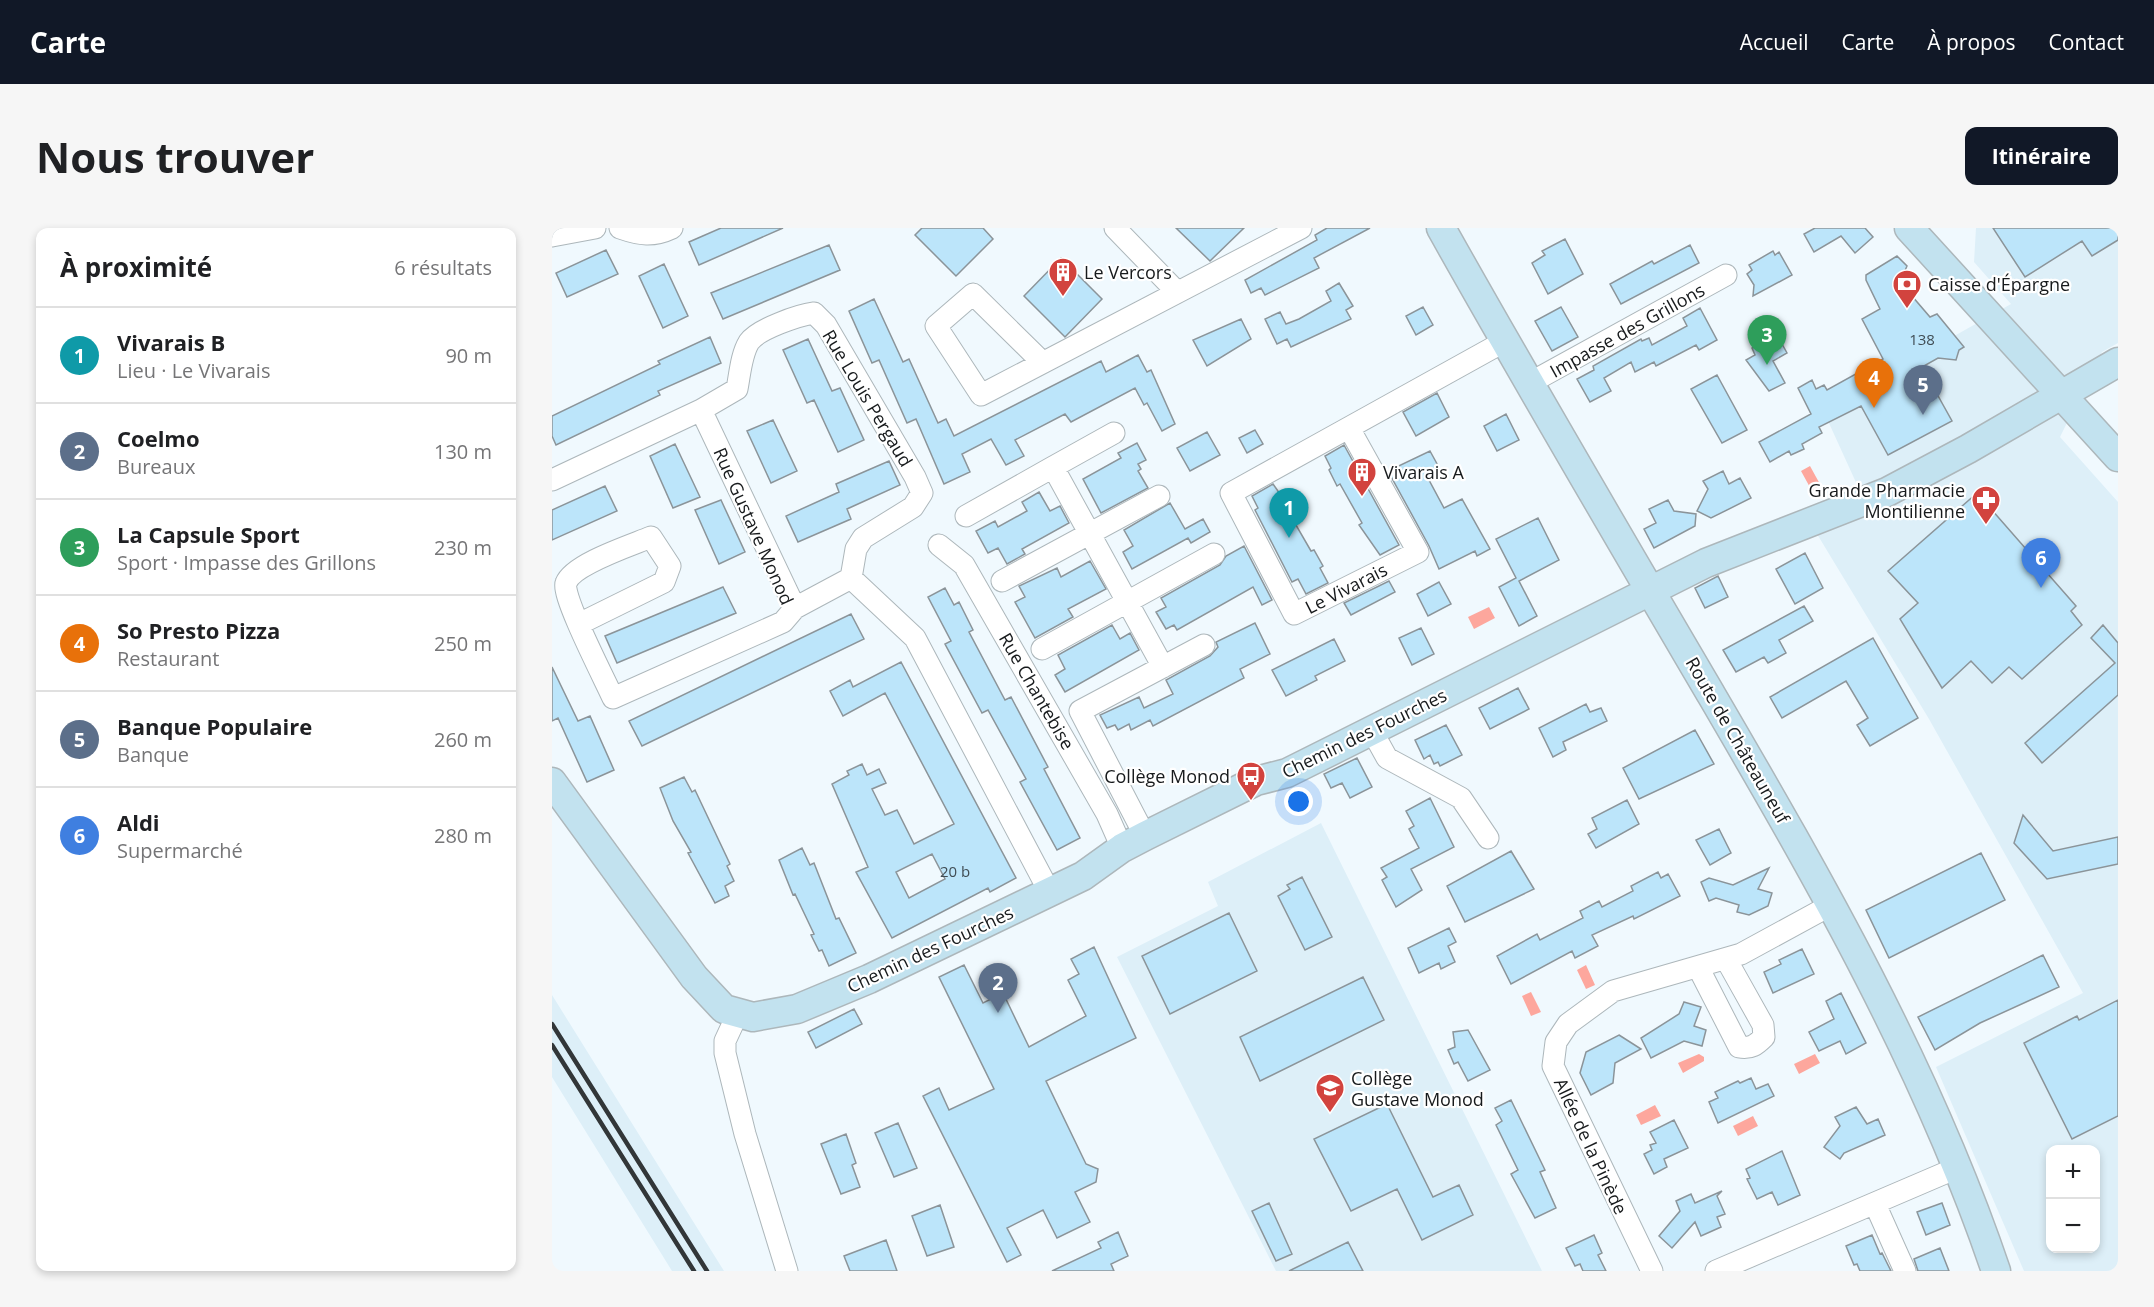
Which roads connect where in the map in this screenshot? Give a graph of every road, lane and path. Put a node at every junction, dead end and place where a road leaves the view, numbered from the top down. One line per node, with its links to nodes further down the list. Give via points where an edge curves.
1 (595, 228): 8 (street)
2 (620, 228): 3 (street, via 639,235)
3 (672, 228)
4 (1115, 228): 10 (street)
5 (1441, 228): 11 (main road, Route de Châteauneuf)
6 (1909, 228): 15 (main road)
7 (1297, 229): 10 (street)
8 (552, 236)
9 (1726, 275): 14 (street, Impasse des Grillons)
10 (1177, 292): 12 (street)
11 (1504, 341): 14 (main road, Route de Châteauneuf); 17 (street, Le Vivarais)
12 (1041, 361): 12 (street, via 981,395 936,326 973,294)
13 (2118, 362): 15 (main road, Chemin des Fourches)
14 (1528, 384): 29 (main road, Route de Châteauneuf)
15 (2062, 394): 19 (main road); 29 (main road, Chemin des Fourches, via 1887,492)
16 (700, 410): 21 (street); 27 (street, Rue Louis Pergaud, via 737,389 751,339 796,315 814,313 826,325 922,493 913,507 863,538 856,549); 31 (street, Rue Gustave Monod)
17 (1349, 428): 17 (street, Le Vivarais, via 1231,493 1294,615 1418,552)
18 (1114, 433): 20 (street)
19 (2118, 457)
20 (1053, 467): 23 (street); 24 (street)
21 (552, 480)
22 (1159, 496): 24 (street)
23 (966, 516)
24 (1090, 534): 28 (street); 30 (street)
25 (939, 545): 39 (street, Rue Chantebise, via 964,565 1107,814)
26 (1214, 554): 30 (street)
27 (851, 578): 31 (street); 40 (street, via 915,638)
28 (1002, 581)
29 (1650, 589): 36 (main road, Chemin des Fourches); 41 (main road, Route de Châteauneuf)
30 (1127, 600): 34 (street); 35 (street)
31 (795, 608): 32 (street, Rue Gustave Monod, via 783,622 613,698)
32 (579, 624): 32 (street, via 664,582 670,566 651,537 578,569 566,582 564,593)
33 (1204, 645): 35 (street)
34 (1042, 649)
35 (1163, 667): 39 (street, via 1080,711)
36 (1372, 731): 38 (street, via 1388,758 1461,798); 39 (main road, Chemin des Fourches)
37 (552, 782): 44 (main road, Chemin des Fourches, via 694,977 713,1000)
38 (1488, 838)
39 (1134, 842): 40 (main road, Chemin des Fourches, via 1083,876)
40 (1049, 891): 44 (main road, Chemin des Fourches, via 869,979 797,1009 766,1016)
41 (1831, 905): 42 (street, Allée de la Pinède); 45 (main road, Route de Châteauneuf, via 1885,1008)
42 (1726, 959): 43 (street, Allée de la Pinède); 43 (street, via 1763,1025 1764,1037 1756,1045 1739,1047)
43 (1698, 967): 49 (street, Allée de la Pinède, via 1632,983 1606,995 1568,1024 1556,1042 1552,1059)
44 (737, 1014): 48 (street, via 725,1041 725,1053)
45 (1959, 1167): 46 (street); 52 (main road, Route de Châteauneuf)
46 (1875, 1204): 47 (street); 51 (street)
47 (1763, 1262): 50 (street)
48 (787, 1271)
49 (1652, 1271)
50 (1716, 1271)
51 (1905, 1271)
52 (1996, 1271)

